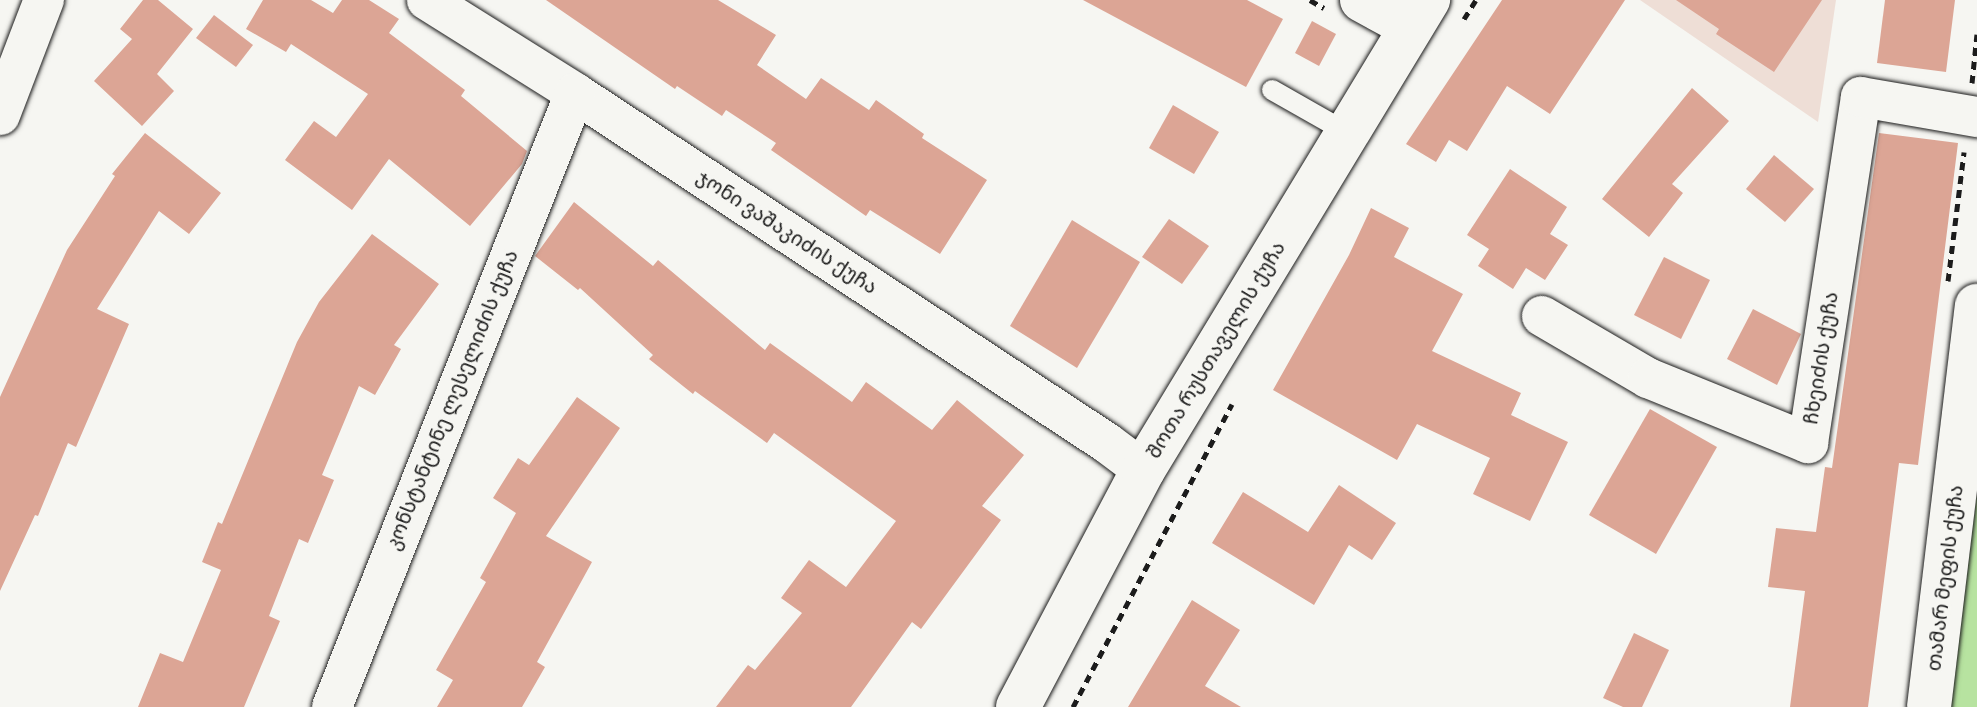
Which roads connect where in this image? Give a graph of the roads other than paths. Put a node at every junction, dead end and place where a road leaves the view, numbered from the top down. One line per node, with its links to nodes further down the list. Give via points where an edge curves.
1 (44, 0): 7 (street)
2 (427, 0): 6 (street, ჯონი ვაშაკიძის ქუჩა)
3 (1362, 0): 4 (main road)
4 (1419, 13): 9 (main road, შოთა რუსთაველის ქუჩა)
5 (1272, 90): 9 (lane)
6 (575, 93): 12 (street, ჯონი ვაშაკიძის ქუჩა); 13 (street, კონსტანტინე ლესელიძის ქუჩა)
7 (0, 115)
8 (1973, 116): 11 (street, ჩხეიძის ქუჩა, via 1861,97 1808,443 1648,378)
9 (1346, 132): 12 (main road, შოთა რუსთაველის ქუჩა)
10 (1962, 298): 15 (main road, თამარ მეფის ქუჩა)
11 (1542, 316)
12 (1143, 470): 14 (main road, შოთა რუსთაველის ქუჩა)
13 (332, 707)
14 (1018, 707)
15 (1929, 707)

